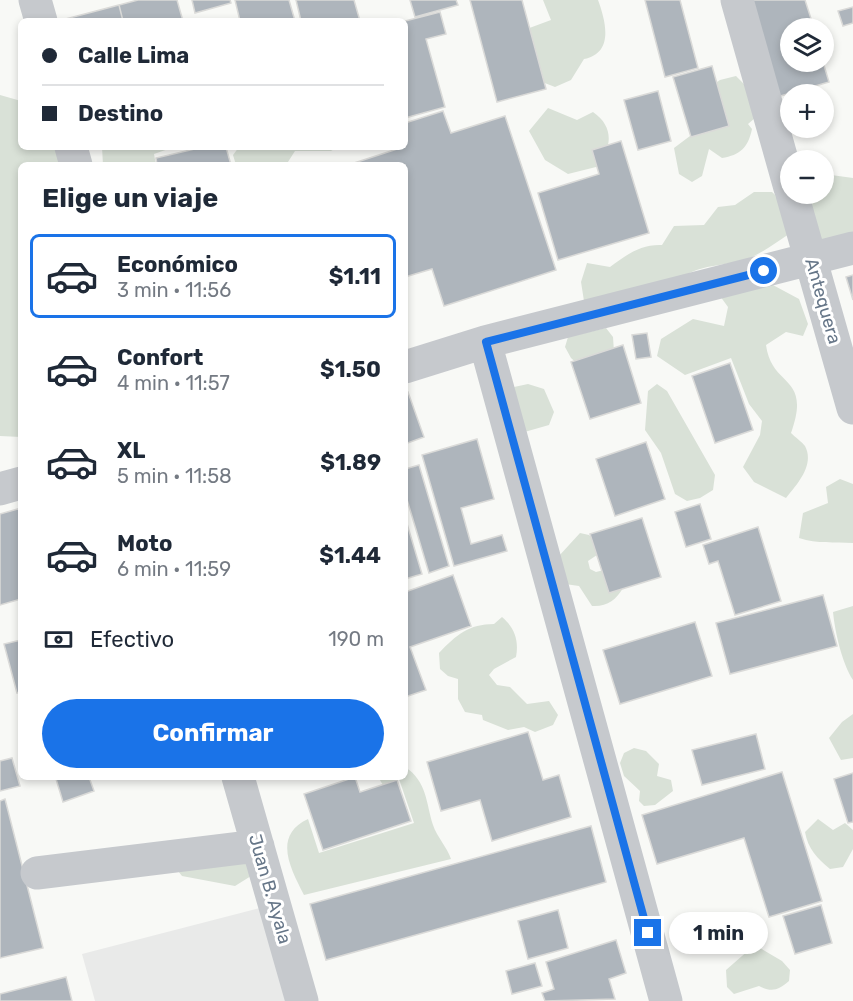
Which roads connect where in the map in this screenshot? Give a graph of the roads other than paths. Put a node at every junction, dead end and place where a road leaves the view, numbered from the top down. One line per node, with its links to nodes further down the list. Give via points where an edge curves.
1 (35, 0): 3 (street)
2 (738, 0): 4 (street)
3 (39, 18)
4 (780, 152)
5 (795, 204): 7 (street, Antequera)
6 (853, 248): 7 (street)
7 (811, 259): 8 (street); 10 (street, Antequera)
8 (486, 342): 9 (street); 17 (street)
9 (408, 366)
10 (853, 408)
11 (18, 484): 12 (street)
12 (0, 489)
13 (239, 780): 14 (street, Juan B. Ayala)
14 (258, 846): 15 (street); 16 (street, Juan B. Ayala)
15 (37, 873)
16 (302, 1001)
17 (666, 1001)

